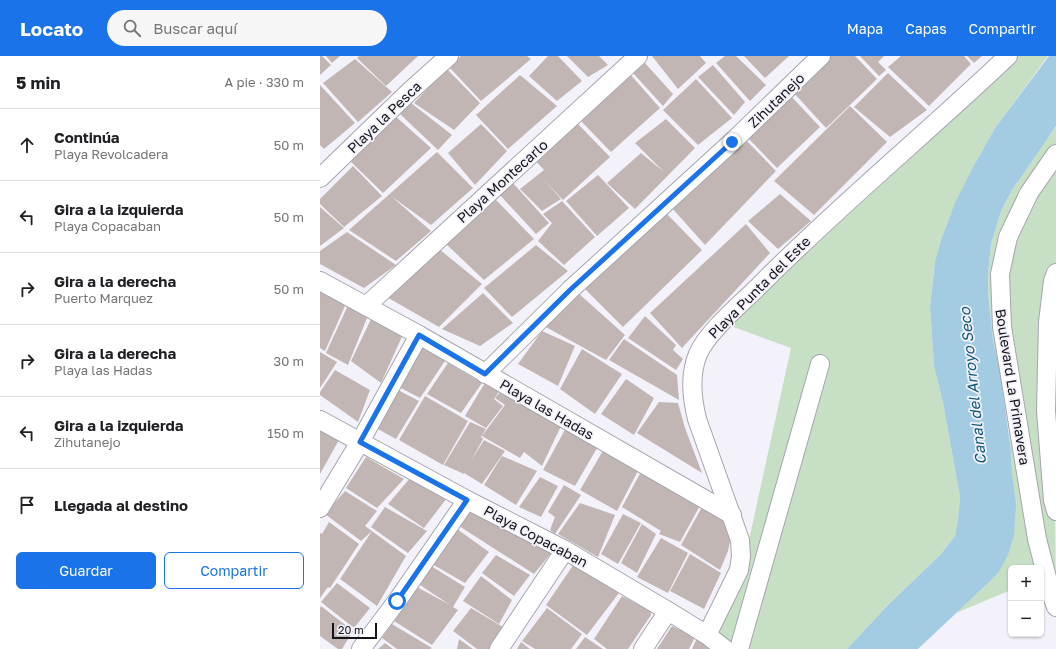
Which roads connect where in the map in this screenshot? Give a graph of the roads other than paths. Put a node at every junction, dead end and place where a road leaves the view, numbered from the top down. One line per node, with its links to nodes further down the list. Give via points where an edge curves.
1 (449, 56): 6 (street, Playa la Pesca)
2 (638, 56): 9 (street, Playa Montecarlo)
3 (821, 56): 11 (street, Zihutanejo, via 732,142 570,290)
4 (1008, 56): 17 (street, Playa Punta del Este, via 801,244 711,334 698,354 692,376 694,404)
5 (1056, 154): 19 (street, Boulevard La Primavera, via 1029,192 1008,237 1000,274 1002,326 1037,539)
6 (320, 178)
7 (1056, 273): 16 (street, Boulevard La Primavera, via 1048,322 1046,411)
8 (320, 281): 9 (street, Playa las Hadas)
9 (366, 306): 10 (street, Playa las Hadas)
10 (419, 335): 11 (street, Playa las Hadas); 13 (street)
11 (485, 374): 17 (street, Playa las Hadas)
12 (320, 420): 13 (street, Playa Copacaban)
13 (360, 442): 14 (street, Playa Copacaban); 15 (street)
14 (467, 500): 18 (street, Playa Copacaban); 22 (street)
15 (320, 508)
16 (1056, 511)
17 (732, 515): 21 (street, Playa Punta del Este, via 740,540 741,556 738,570)
18 (565, 550): 20 (street, Playa Copacaban); 23 (street)
19 (1056, 607)
20 (668, 611): 21 (street, Playa Copacaban); 24 (street)
21 (707, 636): 25 (street, Playa Copacaban)
22 (361, 649)
23 (499, 649)
24 (643, 649)
25 (725, 649)
26 (739, 649): 27 (street, via 820,364)
27 (746, 649)

